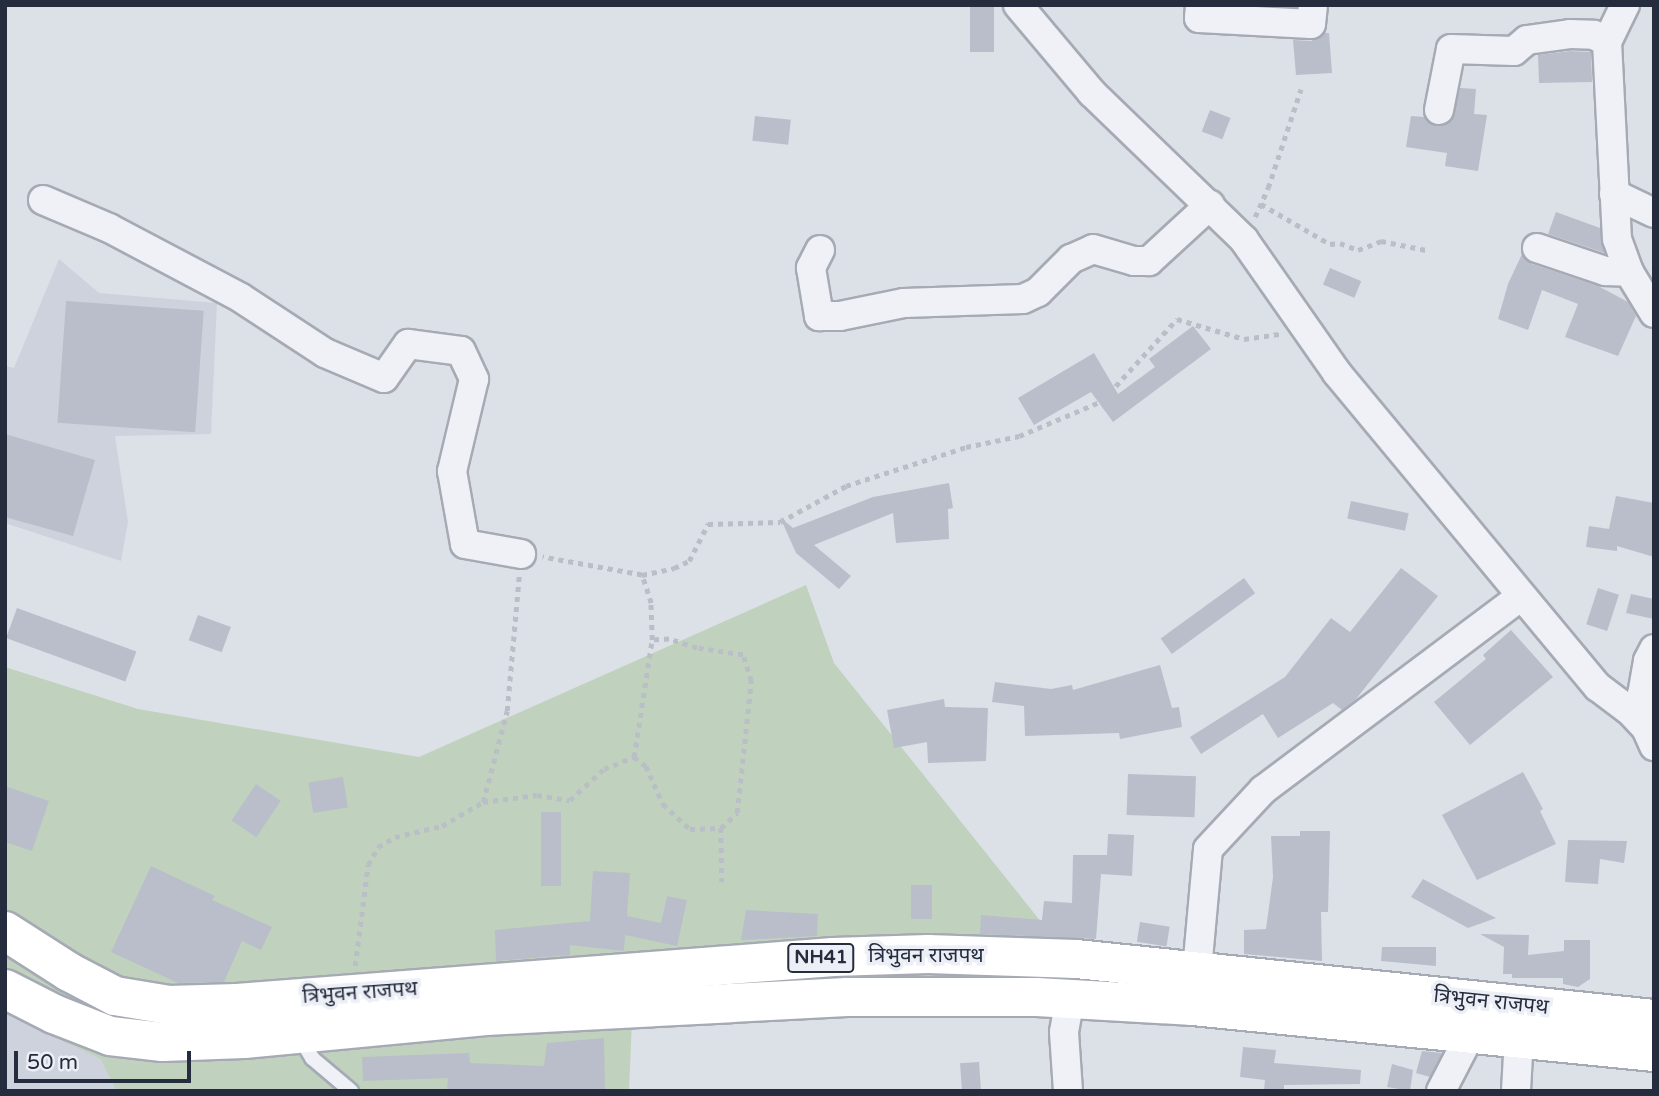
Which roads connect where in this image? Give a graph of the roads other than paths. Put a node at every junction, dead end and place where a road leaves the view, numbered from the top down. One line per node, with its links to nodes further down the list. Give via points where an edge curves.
1 (1018, 5): 9 (street, via 1092,93)
2 (1200, 5): 3 (street, via 1199,18 1311,24)
3 (1313, 5)
4 (1625, 5): 5 (street)
5 (1607, 42): 6 (street, via 1594,35 1570,34 1527,40 1514,51 1451,49); 7 (street)
6 (1439, 110)
7 (1614, 194): 10 (street); 13 (street, via 1617,239)
8 (43, 200): 15 (street, via 109,228 241,298 325,353 384,378 408,344 461,351 474,379 452,471 465,544)
9 (1209, 205): 12 (street, via 1149,261 1093,249 1071,259 1038,292 1023,299 904,303 819,316 811,268); 16 (street, via 1244,240 1337,373)
10 (1654, 213)
11 (1536, 248): 13 (street, via 1605,271)
12 (820, 250)
13 (1629, 272): 14 (street)
14 (1654, 313)
15 (521, 554)
16 (1521, 596): 18 (street, via 1598,687 1629,710); 20 (street, via 1263,790 1208,849)
17 (1654, 649): 18 (street, via 1647,661 1642,694)
18 (1650, 737)
19 (5, 931): 23 (highway, त्रिभुवन राजपथ / NH41, via 115,996)
20 (1197, 970): 23 (highway, त्रिभुवन राजपथ / NH41, via 1076,959 914,954 820,958 352,993); 25 (highway, त्रिभुवन राजपथ / NH41)
21 (5, 989): 23 (highway, त्रिभुवन राजपथ / NH41, via 110,1036 163,1042)
22 (1070, 998): 23 (highway, त्रिभुवन राजपथ / NH41, via 847,998 486,1016); 26 (highway, त्रिभुवन राजपथ / NH41); 29 (street, via 1064,1032)
23 (298, 1016): 28 (lane, via 312,1058)
24 (1654, 1019): 25 (highway, त्रिभुवन राजपथ / NH41)
25 (1520, 1023): 26 (highway, त्रिभुवन राजपथ / NH41); 27 (highway, त्रिभुवन राजपथ / NH41); 31 (street)
26 (1470, 1035): 30 (street)
27 (1654, 1052)
28 (351, 1091)
29 (1068, 1091)
30 (1441, 1091)
31 (1516, 1091)

